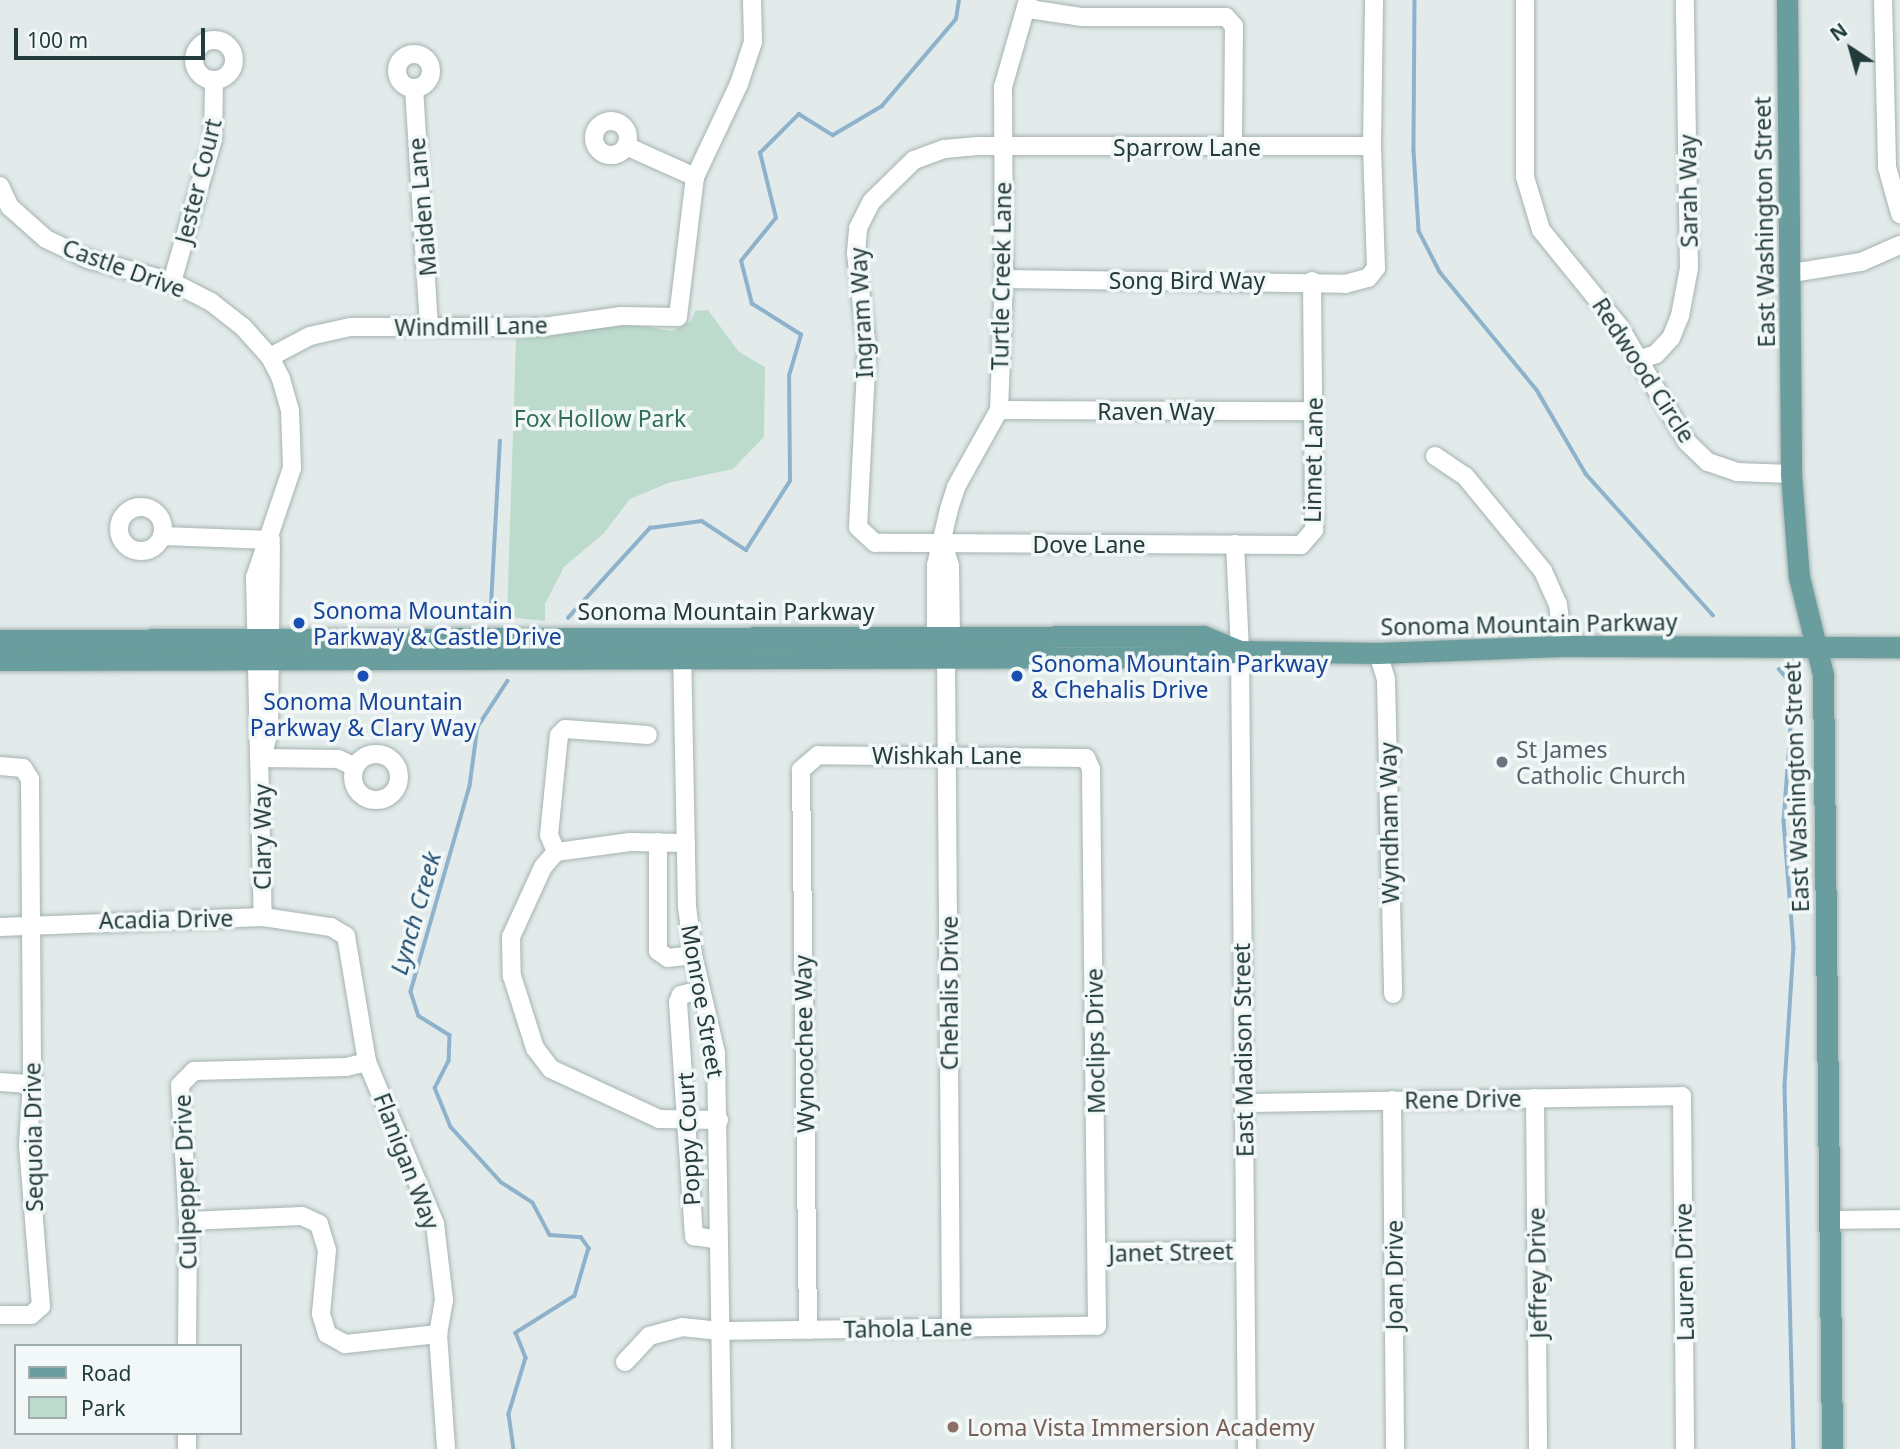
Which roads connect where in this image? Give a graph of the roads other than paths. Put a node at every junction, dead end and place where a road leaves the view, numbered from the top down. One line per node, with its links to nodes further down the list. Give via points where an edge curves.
1 (752, 0): 14 (street, via 754,42)
2 (1374, 0): 12 (street)
3 (1525, 0): 24 (street, Redwood Circle, via 1525,177 1531,202 1541,230 1559,258 1591,289)
4 (1685, 0): 24 (street, Sarah Way, via 1689,268 1681,316 1671,338 1656,354)
5 (1787, 0): 18 (main road, East Washington Street)
6 (1882, 0): 16 (street, via 1887,167)
7 (1029, 4): 11 (street, via 1082,17 1226,17 1234,26); 13 (street, Turtle Creek Lane, via 1003,87)
8 (214, 80): 21 (street, Jester Court, via 213,139)
9 (414, 88): 22 (street, Maiden Lane)
10 (626, 146): 14 (street)
11 (1233, 146): 12 (street, Sparrow Lane); 13 (street, Sparrow Lane)
12 (1371, 146): 20 (street, Song Bird Way, via 1376,268 1368,278 1345,284)
13 (1002, 147): 19 (street, Turtle Creek Lane); 31 (street, Ingram Way, via 944,149 914,160 872,201 858,228 856,253 867,350 858,527 876,543)
14 (695, 177): 22 (street, Windmill Lane, via 678,317 621,316 543,327)
15 (0, 186): 21 (street, Castle Drive, via 10,207 46,239 88,259)
16 (1900, 214)
17 (1900, 245): 18 (street, via 1861,262)
18 (1792, 273): 28 (main road, East Washington Street)
19 (1004, 279): 20 (street, Song Bird Way); 25 (street, Turtle Creek Lane)
20 (1312, 281): 26 (street, Linnet Lane)
21 (172, 282): 23 (street, Castle Drive, via 211,302)
22 (429, 326): 23 (street, Windmill Lane, via 350,327 310,336)
23 (270, 357): 30 (street, Castle Drive, via 290,410 292,468)
24 (1638, 360): 28 (street, Redwood Circle, via 1673,422 1708,462 1737,472)
25 (999, 410): 26 (street, Raven Way); 31 (street, Turtle Creek Lane, via 956,487)
26 (1314, 411): 32 (street, Linnet Lane, via 1314,530 1309,539 1301,545)
27 (1435, 456): 36 (street, via 1465,476 1543,571 1558,604)
28 (1791, 474): 38 (main road, East Washington Street, via 1799,577)
29 (162, 536): 30 (street)
30 (271, 540): 39 (street, Castle Drive)
31 (943, 543): 32 (street, Dove Lane); 33 (street, Turtle Creek Lane, via 950,566)
32 (1235, 544): 40 (street)
33 (943, 637): 34 (main road, Sonoma Mountain Parkway); 40 (main road, Sonoma Mountain Parkway, via 1203,636); 42 (street, Turtle Creek Lane)
34 (681, 638): 39 (main road, Sonoma Mountain Parkway); 44 (street, Monroe Street)
35 (0, 640): 39 (main road, Sonoma Mountain Parkway)
36 (1563, 646): 38 (main road, Sonoma Mountain Parkway); 41 (main road, Sonoma Mountain Parkway)
37 (1900, 647): 38 (main road, Sonoma Mountain Parkway)
38 (1818, 648): 72 (main road, East Washington Street, via 1823,675)
39 (263, 650): 43 (main road, Sonoma Mountain Parkway); 44 (main road, Sonoma Mountain Parkway); 47 (street, Clary Way, via 256,731)
40 (1240, 652): 41 (main road, Sonoma Mountain Parkway); 42 (main road, Sonoma Mountain Parkway, via 1203,657); 68 (street, East Madison Street)
41 (1378, 653): 61 (street, Wyndham Way, via 1386,680)
42 (946, 658): 44 (main road, Sonoma Mountain Parkway); 46 (street, Chehalis Drive)
43 (0, 660)
44 (682, 660): 53 (street, Monroe Street)
45 (648, 735): 54 (street, via 565,729 559,736 549,835)
46 (947, 756): 48 (street, Wishkah Lane); 49 (street, Wishkah Lane, via 818,755); 79 (street, Chehalis Drive)
47 (262, 758): 51 (street, via 338,759); 55 (street, Clary Way)
48 (1086, 758): 76 (street, Moclips Drive, via 1091,769)
49 (808, 759): 80 (street, Wynoochee Way, via 801,770)
50 (0, 766): 56 (street, Sequoia Drive, via 23,768 30,779)
51 (355, 767)
52 (658, 842): 53 (street); 54 (street); 59 (street, via 658,951 668,958)
53 (686, 843): 59 (street, Monroe Street)
54 (556, 852): 69 (street, via 543,867 511,937 512,976 535,1048 551,1069 611,1099 659,1119)
55 (262, 917): 56 (street, Acadia Drive); 58 (street, Acadia Drive)
56 (29, 923): 57 (street, Acadia Drive); 64 (street, Sequoia Drive)
57 (0, 927)
58 (331, 928): 62 (street, Flanigan Way, via 346,936)
59 (693, 955): 60 (street, Monroe Street)
60 (701, 990): 69 (street, Poppy Court, via 681,995 678,1002); 70 (street, Monroe Street, via 716,1053)
61 (1393, 994)
62 (367, 1062): 73 (street, Culpepper Drive, via 346,1067 194,1071 180,1085); 82 (street, Flanigan Way, via 435,1224 444,1300)
63 (0, 1082): 64 (street)
64 (32, 1084): 77 (street, Sequoia Drive, via 28,1145 41,1306 31,1315)
65 (1682, 1096): 66 (street, Rene Drive); 90 (street, Lauren Drive)
66 (1535, 1098): 67 (street, Rene Drive); 89 (street, Jeffrey Drive)
67 (1392, 1100): 68 (street, Rene Drive); 88 (street, Joan Drive)
68 (1244, 1103): 75 (street, East Madison Street)
69 (690, 1120): 70 (street); 74 (street, Poppy Court, via 694,1236)
70 (719, 1120): 74 (street, Monroe Street)
71 (1900, 1219): 72 (street)
72 (1829, 1220): 91 (main road, East Washington Street)
73 (188, 1221): 82 (street, via 302,1216 319,1224 327,1250 321,1314 327,1335 345,1344); 83 (street, Culpepper Drive)
74 (719, 1240): 81 (street, Monroe Street)
75 (1245, 1251): 76 (street, Janet Street); 87 (street, East Madison Street)
76 (1097, 1252): 78 (street, Moclips Drive)
77 (0, 1315)
78 (1097, 1326): 79 (street, Tahola Lane)
79 (951, 1328): 80 (street, Tahola Lane)
80 (808, 1330): 81 (street, Tahola Lane)
81 (720, 1331): 84 (street, Tahola Lane, via 705,1326 667,1329 649,1336); 86 (street, Monroe Street)
82 (438, 1334): 85 (street, Flanigan Way)
83 (187, 1344)
84 (625, 1362)
85 (446, 1449)
86 (722, 1449)
87 (1247, 1449)
88 (1395, 1449)
89 (1538, 1449)
90 (1685, 1449)
91 (1832, 1449)

